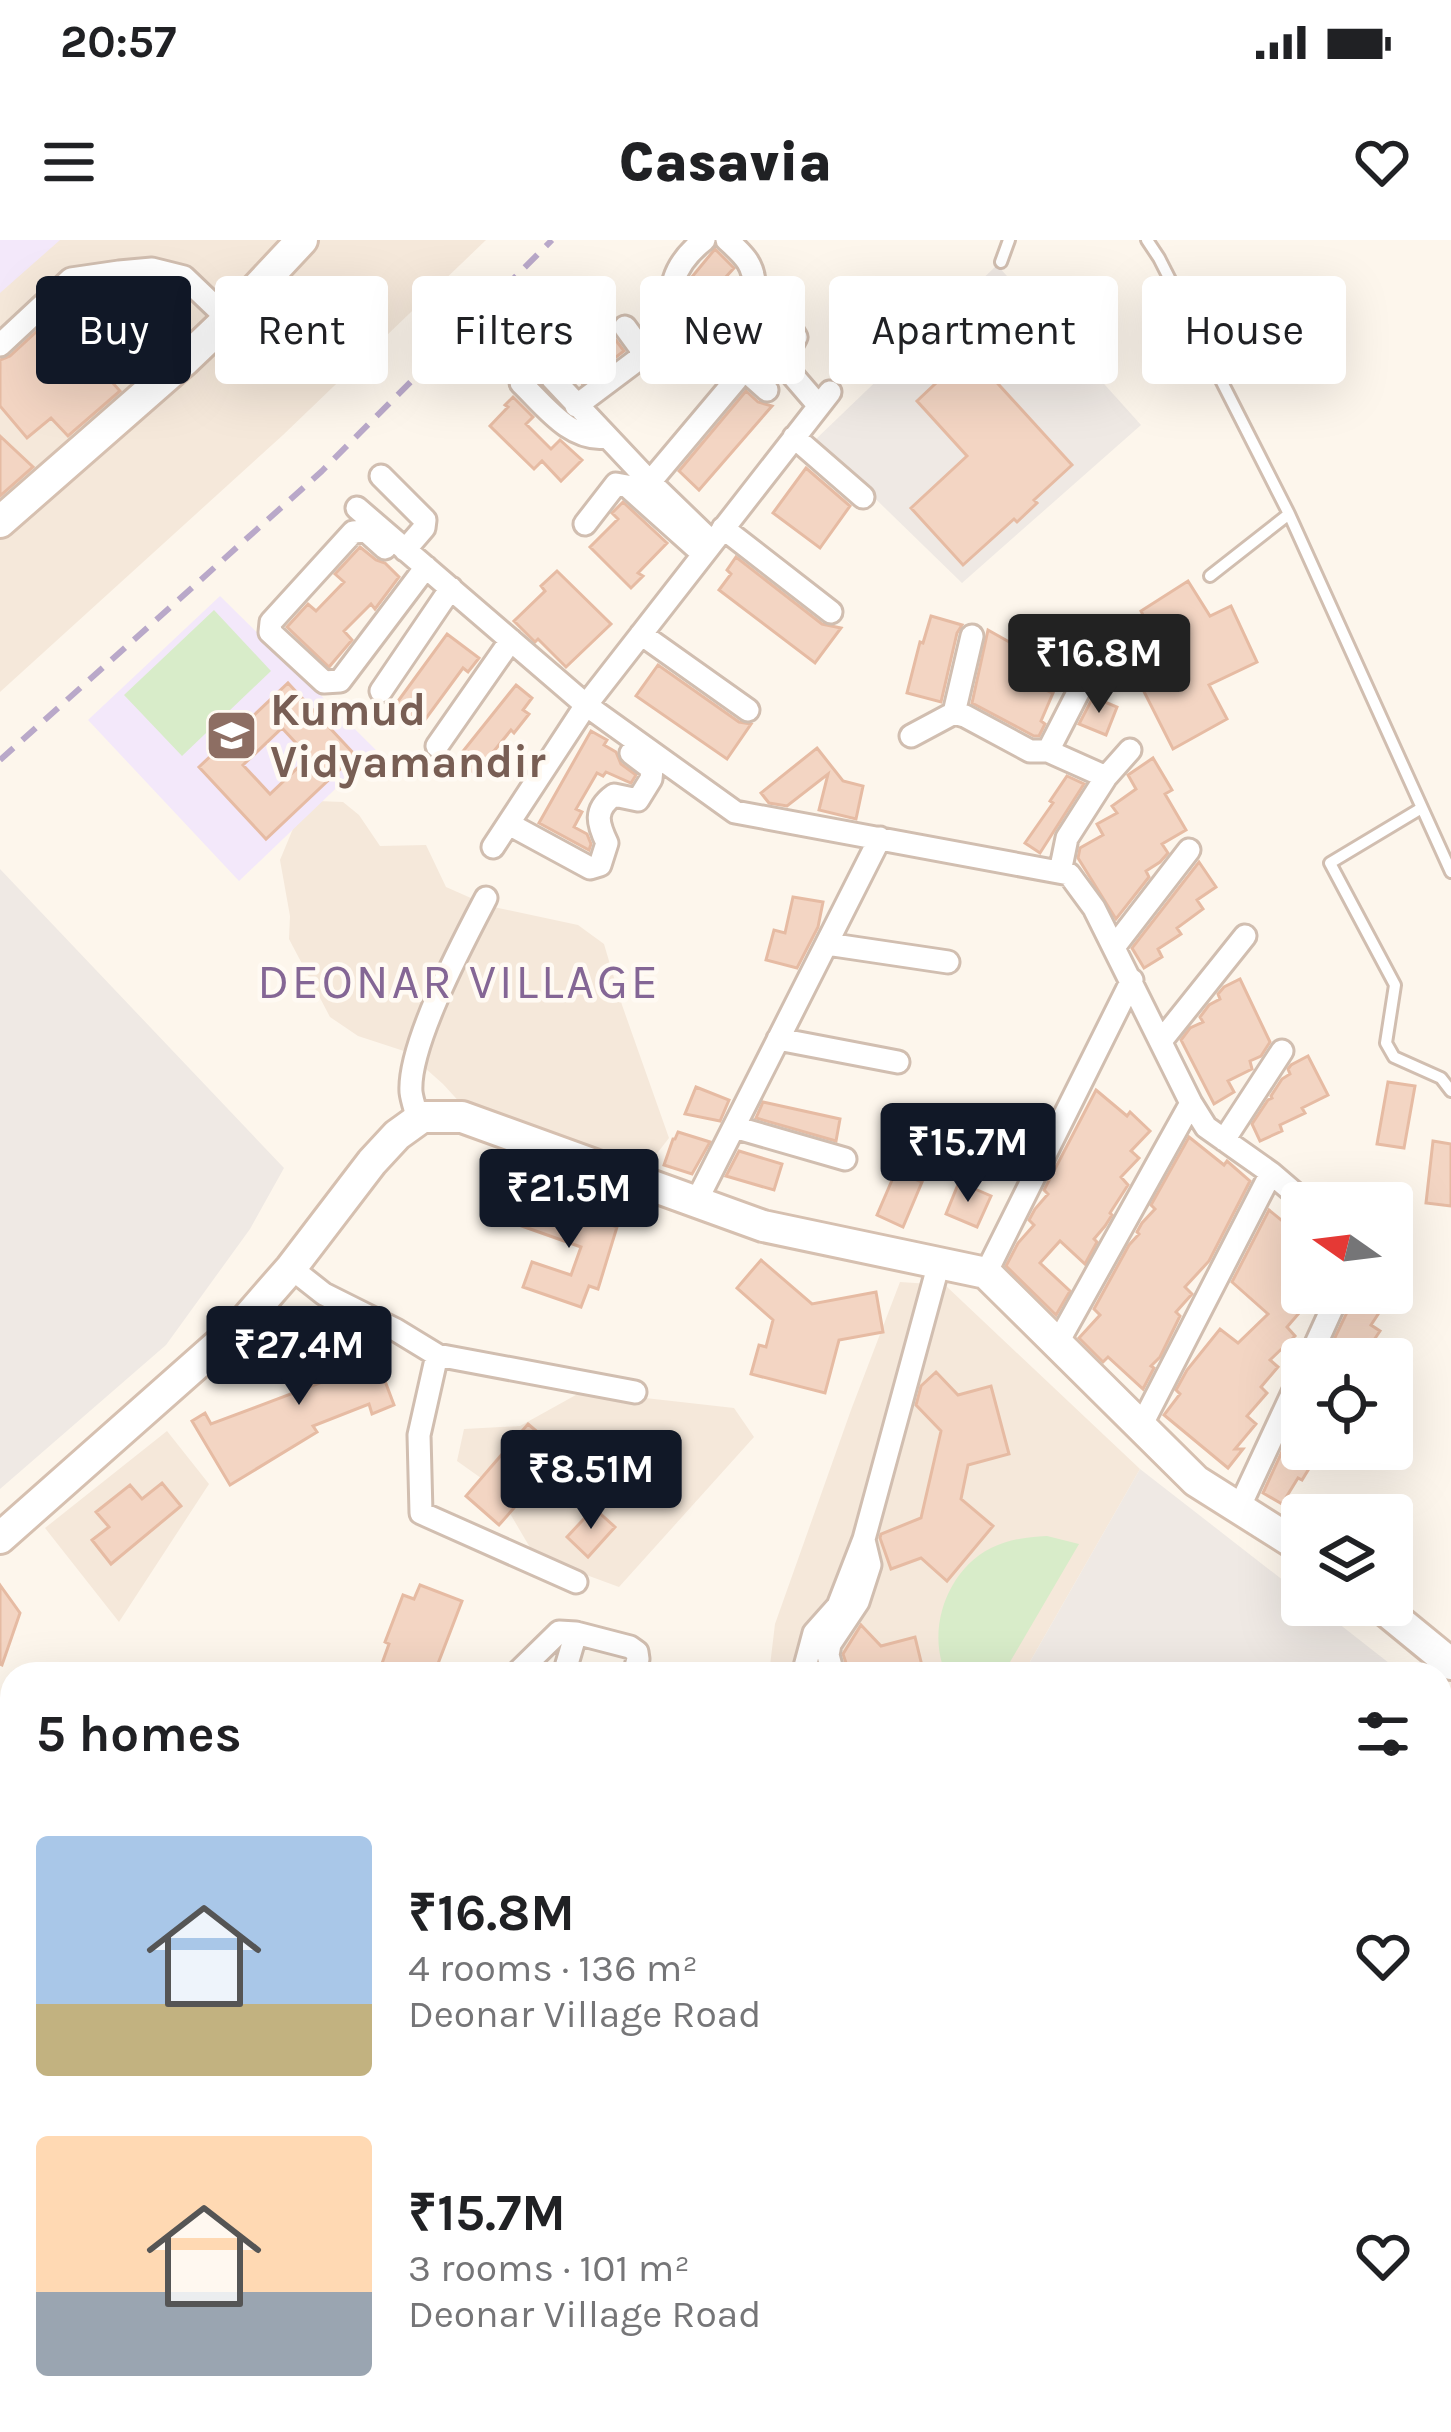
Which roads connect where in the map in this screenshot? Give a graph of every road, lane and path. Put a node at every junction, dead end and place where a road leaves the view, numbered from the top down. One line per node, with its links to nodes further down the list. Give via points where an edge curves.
1 (704, 240): 8 (street)
2 (727, 240): 9 (street)
3 (1009, 240): 6 (lane)
4 (1147, 240): 25 (lane)
5 (292, 245): 7 (main road)
6 (1001, 262)
7 (265, 276)
8 (675, 276)
9 (753, 276)
10 (215, 307): 13 (street, via 184,278 152,269 71,279)
11 (625, 327): 18 (street, via 640,358)
12 (215, 331): 26 (main road)
13 (0, 345)
14 (805, 383): 20 (street, via 824,399)
15 (522, 384): 19 (street, via 568,427 590,439)
16 (556, 384): 18 (street)
17 (767, 390): 22 (street, via 740,375)
18 (576, 406): 19 (street)
19 (606, 437): 22 (street)
20 (794, 437): 23 (street); 28 (street)
21 (381, 476): 29 (street, via 425,520)
22 (650, 482): 28 (street)
23 (863, 497)
24 (358, 508): 29 (street)
25 (1288, 514): 31 (lane); 48 (lane)
26 (0, 522)
27 (585, 524): 28 (street, via 616,484)
28 (712, 542): 33 (street); 34 (street)
29 (405, 550): 30 (street)
30 (422, 572): 30 (street, via 340,681 324,682 270,632 353,532 366,531); 32 (street)
31 (1210, 576)
32 (451, 588): 36 (street); 38 (street)
33 (831, 612)
34 (641, 634): 39 (street); 40 (street)
35 (972, 636): 41 (street)
36 (511, 640): 39 (street); 44 (street)
37 (1086, 677): 46 (street)
38 (381, 691)
39 (586, 705): 49 (street); 50 (street, via 735,812)
40 (748, 710)
41 (954, 713): 43 (street); 46 (street, via 1030,751)
42 (605, 735): 49 (street, via 652,769 638,800 608,798 597,820 607,843 600,865 590,868)
43 (910, 736)
44 (437, 746)
45 (1130, 750): 47 (street)
46 (1048, 751): 47 (street)
47 (1106, 777): 53 (street, via 1067,838)
48 (1420, 809): 54 (lane); 65 (lane, via 1330,863 1395,985 1386,1043 1394,1057)
49 (509, 824): 51 (street)
50 (880, 838): 53 (street); 57 (street)
51 (493, 848)
52 (1190, 850): 58 (street)
53 (1060, 872): 58 (street, via 1094,908)
54 (1451, 872)
55 (486, 898): 67 (street, via 418,1051 411,1091)
56 (1245, 936): 62 (street)
57 (826, 944): 59 (street); 61 (street)
58 (1114, 947): 60 (street)
59 (948, 962)
60 (1132, 980): 62 (street); 76 (street)
61 (778, 1039): 64 (street); 68 (street)
62 (1161, 1041): 66 (street)
63 (1282, 1051): 69 (street)
64 (898, 1062)
65 (1451, 1090)
66 (1191, 1103): 69 (street); 77 (street)
67 (418, 1120): 73 (main road, via 462,1117); 75 (main road, via 372,1162)
68 (734, 1127): 70 (street); 73 (street)
69 (1224, 1140): 71 (street)
70 (845, 1159)
71 (1271, 1173): 72 (street); 81 (street)
72 (1282, 1182)
73 (696, 1202): 74 (main road, via 763,1226)
74 (939, 1263): 76 (main road); 85 (street)
75 (290, 1268): 78 (street); 84 (main road, via 243,1323)
76 (986, 1273): 77 (main road)
77 (1057, 1344): 81 (main road)
78 (437, 1355): 79 (street); 86 (street, via 419,1435 421,1513)
79 (634, 1392)
80 (1281, 1418): 82 (street)
81 (1141, 1426): 82 (main road, via 1196,1481)
82 (1239, 1508): 83 (main road)
83 (1281, 1535)
84 (0, 1538)
85 (863, 1539): 92 (street); 93 (street, via 870,1565 858,1602 830,1643)
86 (576, 1582)
87 (1405, 1626): 94 (main road)
88 (576, 1633): 89 (street, via 559,1632); 90 (street); 91 (street, via 631,1647)
89 (528, 1662)
90 (568, 1662)
91 (637, 1662)
92 (806, 1662)
93 (830, 1662)
94 (1449, 1662)

